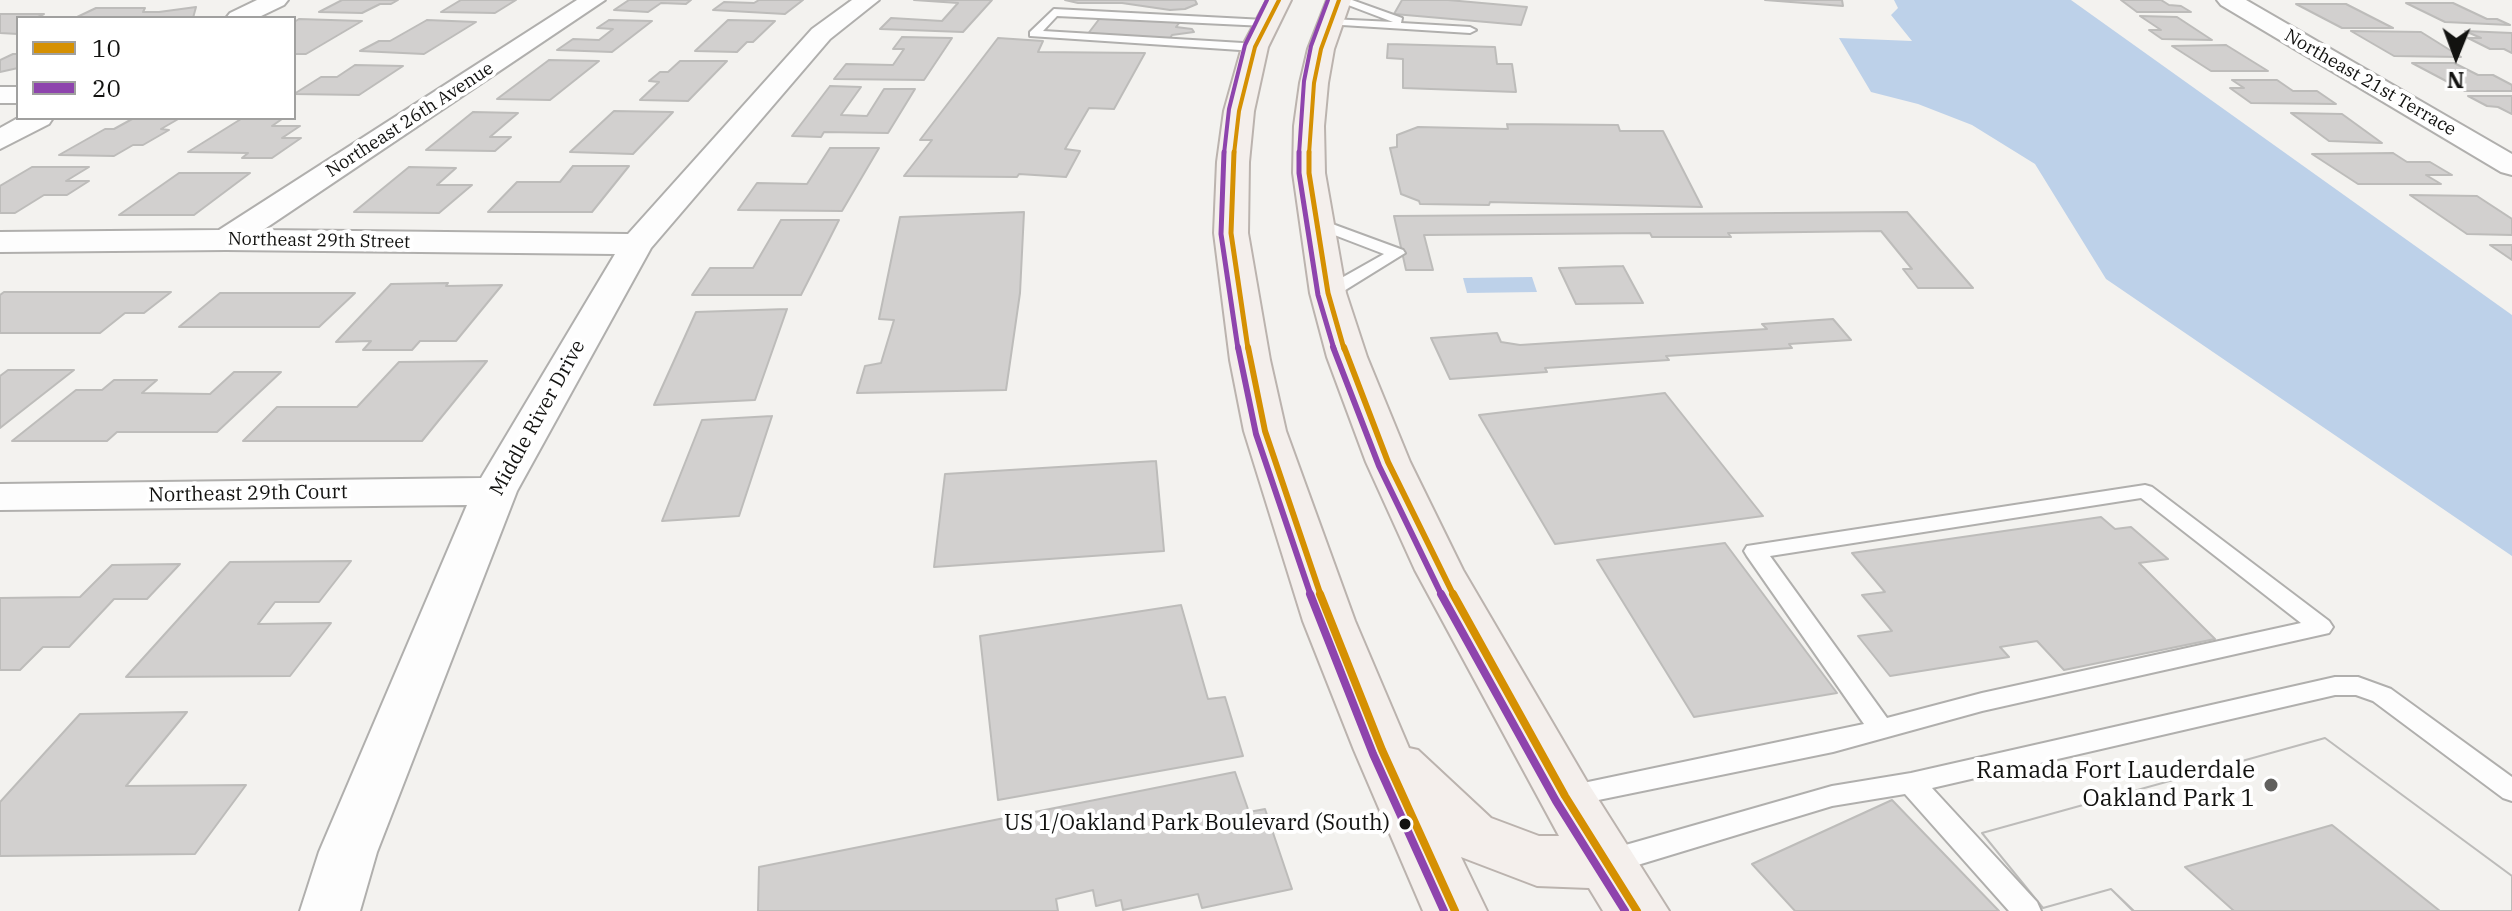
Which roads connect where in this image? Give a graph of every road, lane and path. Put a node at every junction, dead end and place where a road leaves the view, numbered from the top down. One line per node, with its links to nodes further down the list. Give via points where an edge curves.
1 (276, 0): 7 (street)
2 (593, 0): 14 (street, Northeast 26th Avenue)
3 (867, 0): 16 (street, Middle River Drive, via 821,34)
4 (1052, 0): 8 (lane, via 1247,15)
5 (2229, 0): 12 (street, Northeast 21st Terrace)
6 (1337, 7): 6 (lane, via 1470,30 1385,18); 8 (main road); 9 (main road)
7 (242, 16)
8 (1261, 23): 8 (lane, via 1054,12 1034,34); 9 (main road, via 1310,36); 21 (main road, via 1239,111 1232,179 1231,233 1250,360 1265,431 1295,523)
9 (1321, 49): 13 (main road, via 1309,126)
10 (35, 120): 11 (street)
11 (0, 140)
12 (2512, 166)
13 (1316, 223): 17 (main road); 17 (lane, via 1397,253)
14 (226, 240): 15 (street, Northeast 29th Street); 16 (street, Northeast 29th Street)
15 (0, 242)
16 (637, 244): 18 (street, Middle River Drive)
17 (1328, 293): 24 (main road, via 1388,462 1439,570)
18 (495, 491): 19 (street, Northeast 29th Court); 27 (street, Middle River Drive, via 348,852)
19 (0, 497)
20 (1880, 727): 20 (lane, via 1982,702 2321,627 2145,491 1755,551); 24 (lane, via 1833,742)
21 (1382, 750): 25 (main road, via 1470,835); 26 (main road)
22 (1911, 783): 23 (lane, via 2335,686 2358,686 2382,695); 25 (lane, via 1832,796); 28 (lane)
23 (2512, 791)
24 (1565, 796): 25 (main road)
25 (1621, 887)
26 (1446, 909)
27 (330, 911)
28 (2027, 911)

